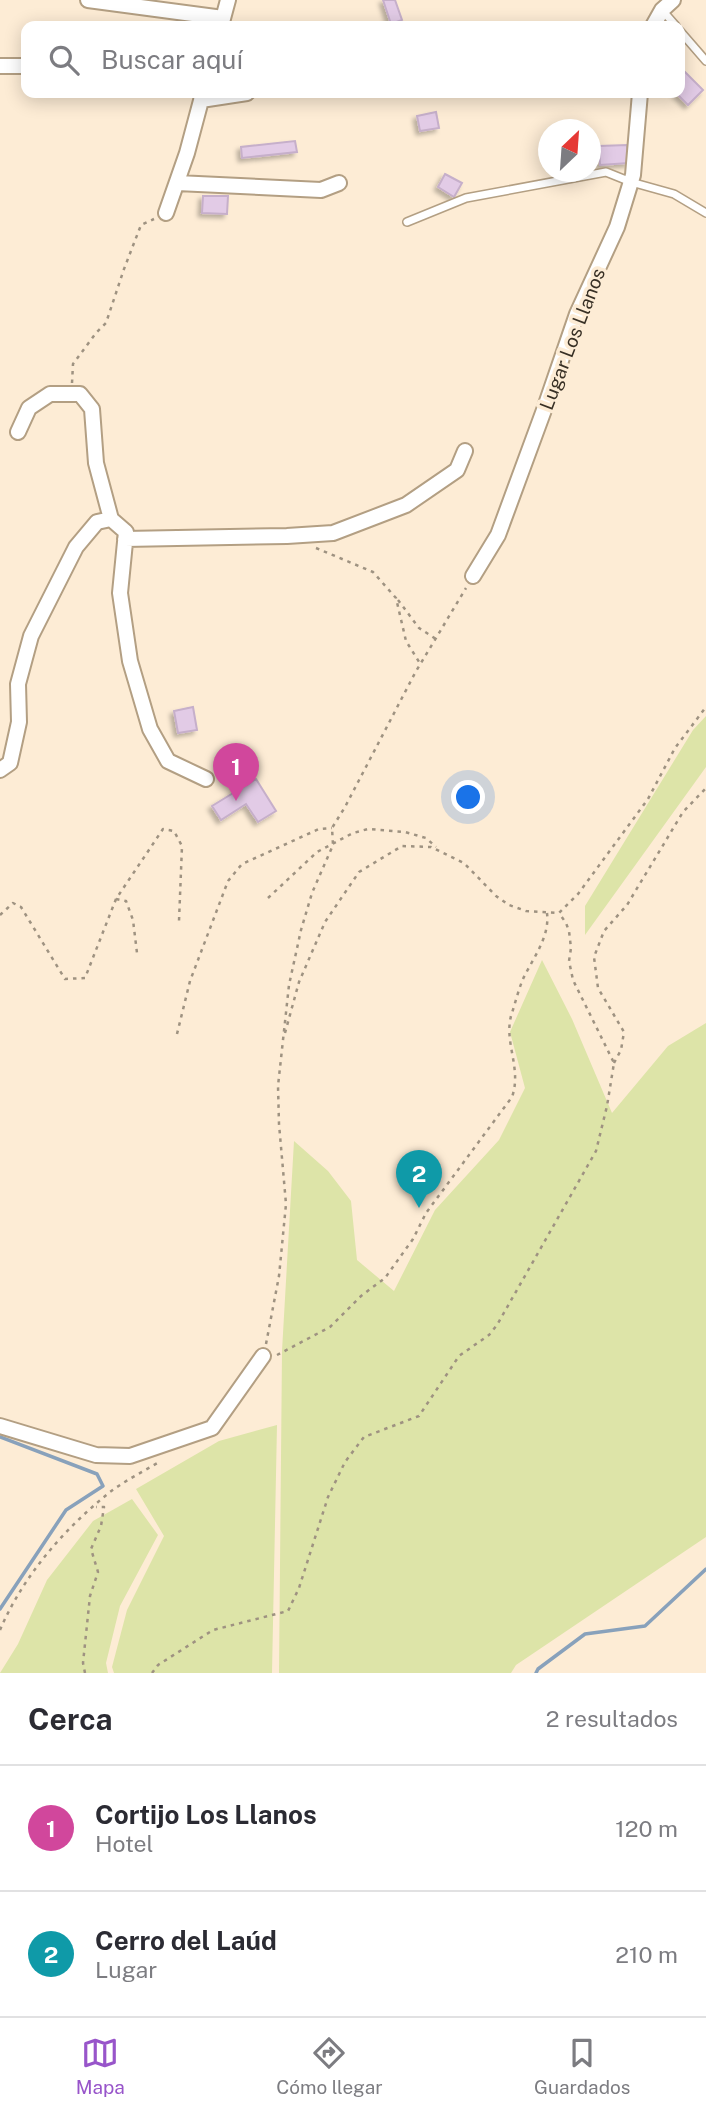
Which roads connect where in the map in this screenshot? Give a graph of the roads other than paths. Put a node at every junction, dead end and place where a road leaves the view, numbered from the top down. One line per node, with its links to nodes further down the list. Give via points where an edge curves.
1 (88, 0): 4 (street)
2 (228, 0): 5 (street)
3 (667, 5): 6 (street)
4 (216, 21)
5 (222, 21)
6 (656, 21)
7 (685, 37): 8 (lane)
8 (706, 61)
9 (0, 66): 10 (street)
10 (21, 66)
11 (201, 98): 14 (street)
12 (640, 98): 13 (street, Lugar Los Llanos)
13 (631, 182): 16 (lane, via 674,194); 18 (lane, via 606,172 466,198); 23 (street, Lugar Los Llanos, via 617,227 577,314 498,534)
14 (177, 183): 15 (street, via 321,190); 17 (street)
15 (339, 183)
16 (706, 213)
17 (166, 214)
18 (407, 222)
19 (18, 432): 21 (street, via 29,408 50,394 80,394 92,409 96,463)
20 (465, 451): 22 (street, via 457,470 406,505 333,533)
21 (111, 519): 22 (street, via 126,532); 24 (street, via 97,522 76,547 31,636 18,684 19,722 10,763)
22 (125, 539): 25 (street, via 120,593 130,661 150,729 168,761)
23 (473, 576)
24 (0, 770)
25 (206, 779)
26 (263, 1356): 27 (street, via 212,1428 130,1456 96,1455)
27 (0, 1426)

